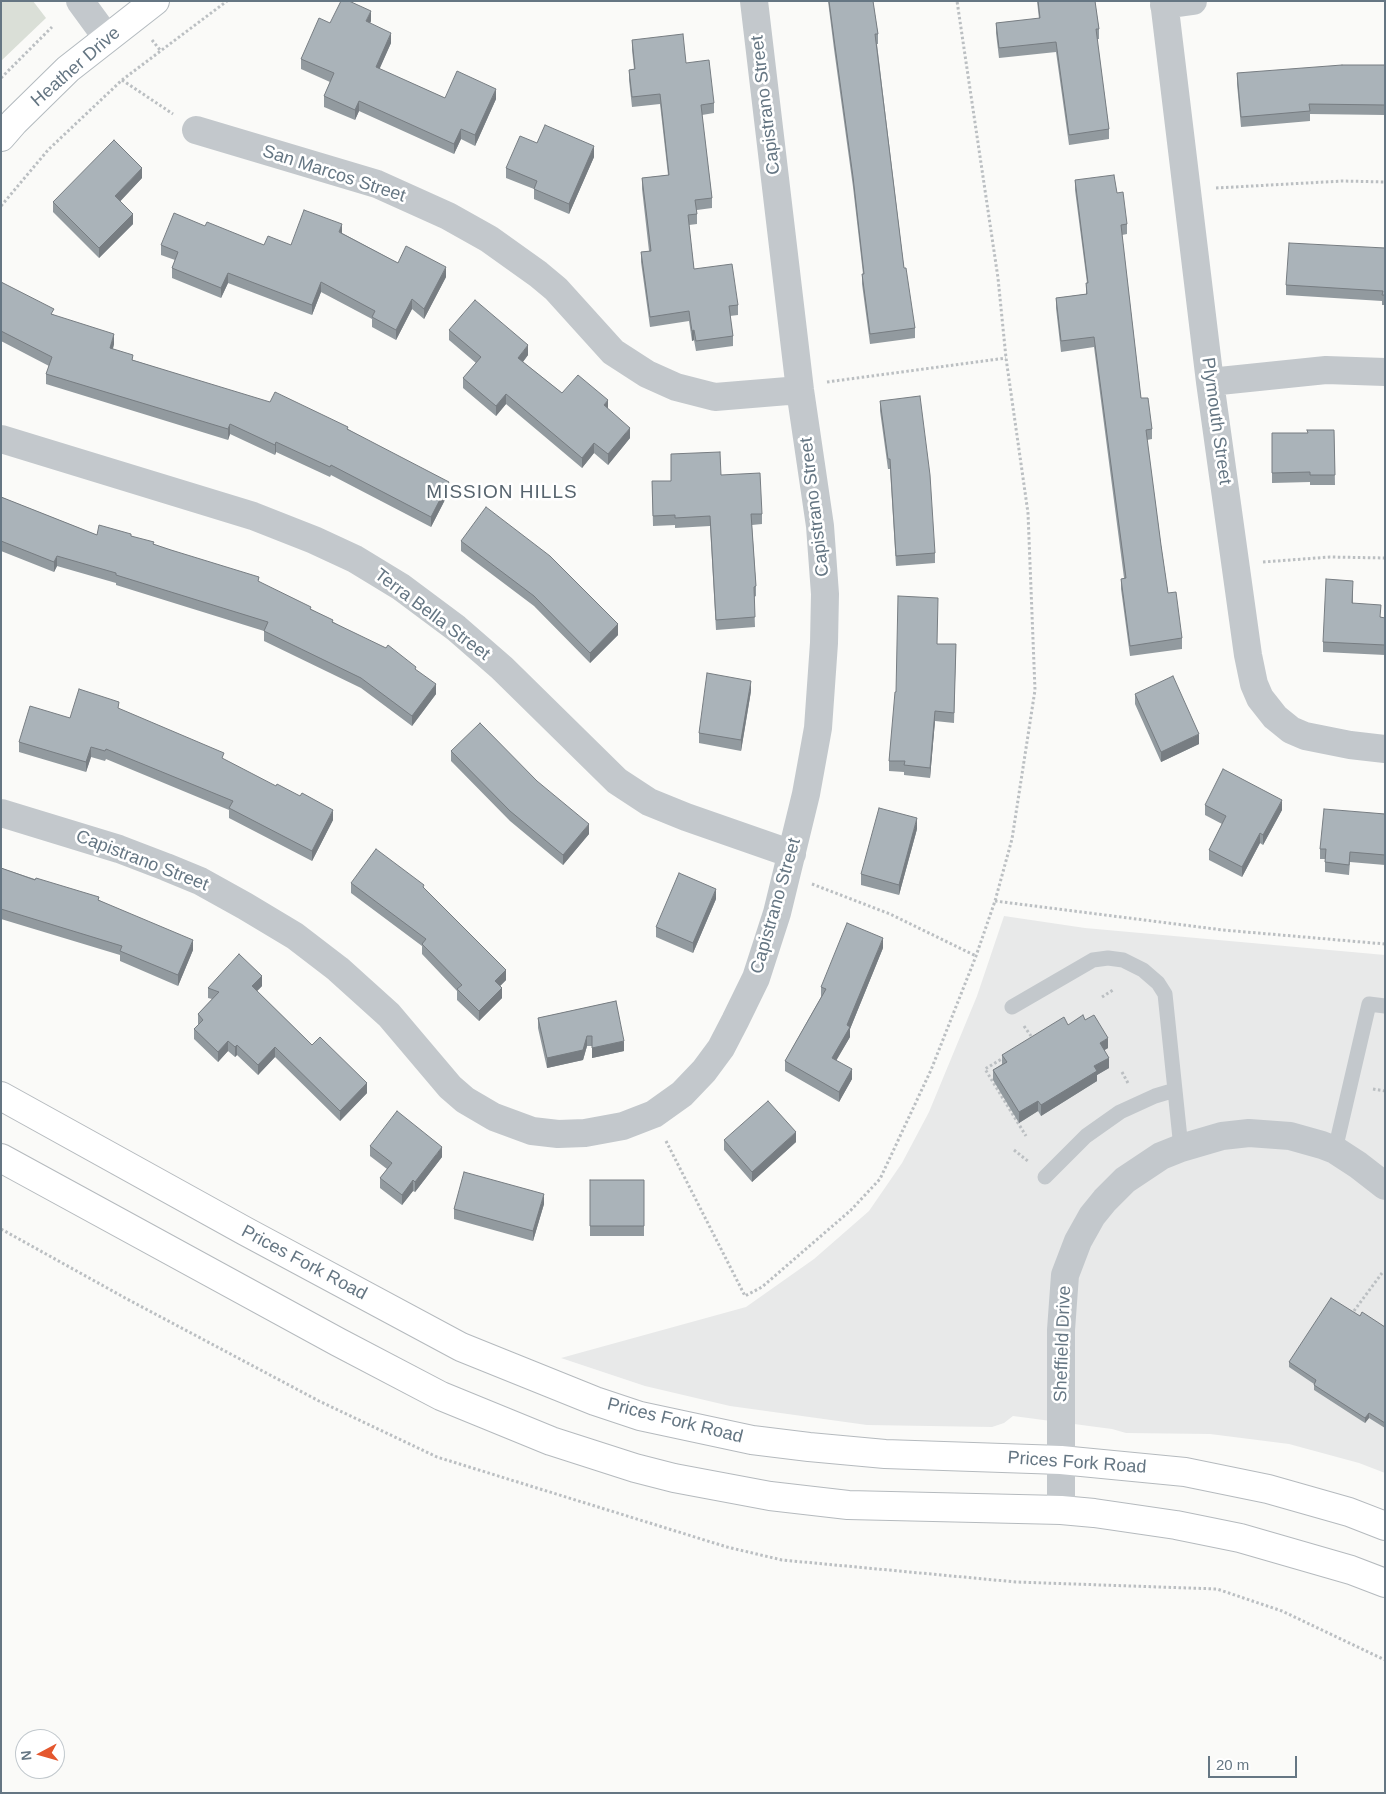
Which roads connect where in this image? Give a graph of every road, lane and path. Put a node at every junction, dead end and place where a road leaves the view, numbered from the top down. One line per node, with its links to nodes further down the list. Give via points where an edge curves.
1 (80, 1): 9 (street)
2 (155, 1): 9 (main road, Heather Drive)
3 (227, 1): 11 (path)
4 (754, 1): 23 (street, Capistrano Street)
5 (957, 1): 20 (path, via 998,278)
6 (1193, 1): 7 (street)
7 (1164, 3): 22 (street, Plymouth Street)
8 (52, 27): 12 (path)
9 (107, 38): 16 (main road, Heather Drive, via 68,69)
10 (152, 40): 11 (path)
11 (160, 50): 13 (path)
12 (1, 78)
13 (122, 80): 14 (path); 19 (path, via 48,150)
14 (161, 104)
15 (196, 130): 23 (street, San Marcos Street, via 377,184 448,216 489,239 538,274 556,289 613,352 647,374 715,397)
16 (1, 137)
17 (1385, 182): 18 (path, via 1343,181)
18 (1209, 189)
19 (1, 206)
20 (1006, 358): 23 (path, via 832,381); 31 (path, via 1028,513 1036,690 1012,839)
21 (1385, 372): 22 (street, via 1326,370)
22 (1210, 382): 27 (street, Plymouth Street, via 1248,655 1260,698 1275,717 1305,736)
23 (800, 390): 29 (street, Capistrano Street, via 820,526 825,594 818,728)
24 (1, 439): 29 (street, Terra Bella Street, via 253,516 355,559 401,587 463,633 617,781 650,802)
25 (1385, 558): 26 (path)
26 (1263, 562)
27 (1385, 749)
28 (1, 813): 41 (street, Capistrano Street, via 166,866 208,885 287,931 338,969 389,1015 450,1087 494,1117 532,1131 558,1134 623,1126)
29 (792, 854): 41 (street, Capistrano Street, via 756,978 721,1048 682,1094)
30 (813, 884): 33 (path, via 890,914)
31 (995, 901): 32 (path, via 1223,930); 33 (path)
32 (1385, 944)
33 (976, 956): 41 (path, via 932,1070 880,1179 852,1210 762,1287 745,1296)
34 (1113, 990): 35 (path)
35 (1102, 997)
36 (1385, 1006): 44 (lane, via 1369,1004)
37 (1012, 1007): 39 (lane, via 1093,960 1124,960 1143,970 1165,994)
38 (1009, 1054): 42 (path, via 985,1069)
39 (1175, 1090): 43 (lane); 46 (lane, via 1120,1112 1086,1136)
40 (1, 1096): 50 (main road, Prices Fork Road, via 461,1347 595,1401 640,1416 752,1440 885,1454)
41 (654, 1114)
42 (1026, 1136)
43 (1181, 1148): 44 (street, Sheffield Drive, via 1222,1136 1249,1133 1290,1136); 50 (street, Sheffield Drive, via 1161,1156 1125,1180 1092,1216 1078,1241 1065,1275)
44 (1335, 1150): 47 (street, Sheffield Drive)
45 (1, 1158): 51 (main road, via 441,1396 552,1441 674,1478 770,1496 848,1505)
46 (1045, 1177)
47 (1385, 1186)
48 (1382, 1273): 49 (path)
49 (1351, 1316)
50 (1061, 1460): 51 (street, Sheffield Drive); 52 (main road, Prices Fork Road, via 1185,1472 1268,1489)
51 (1061, 1510): 53 (main road, via 1176,1525 1240,1538)
52 (1385, 1526)
53 (1385, 1583)

